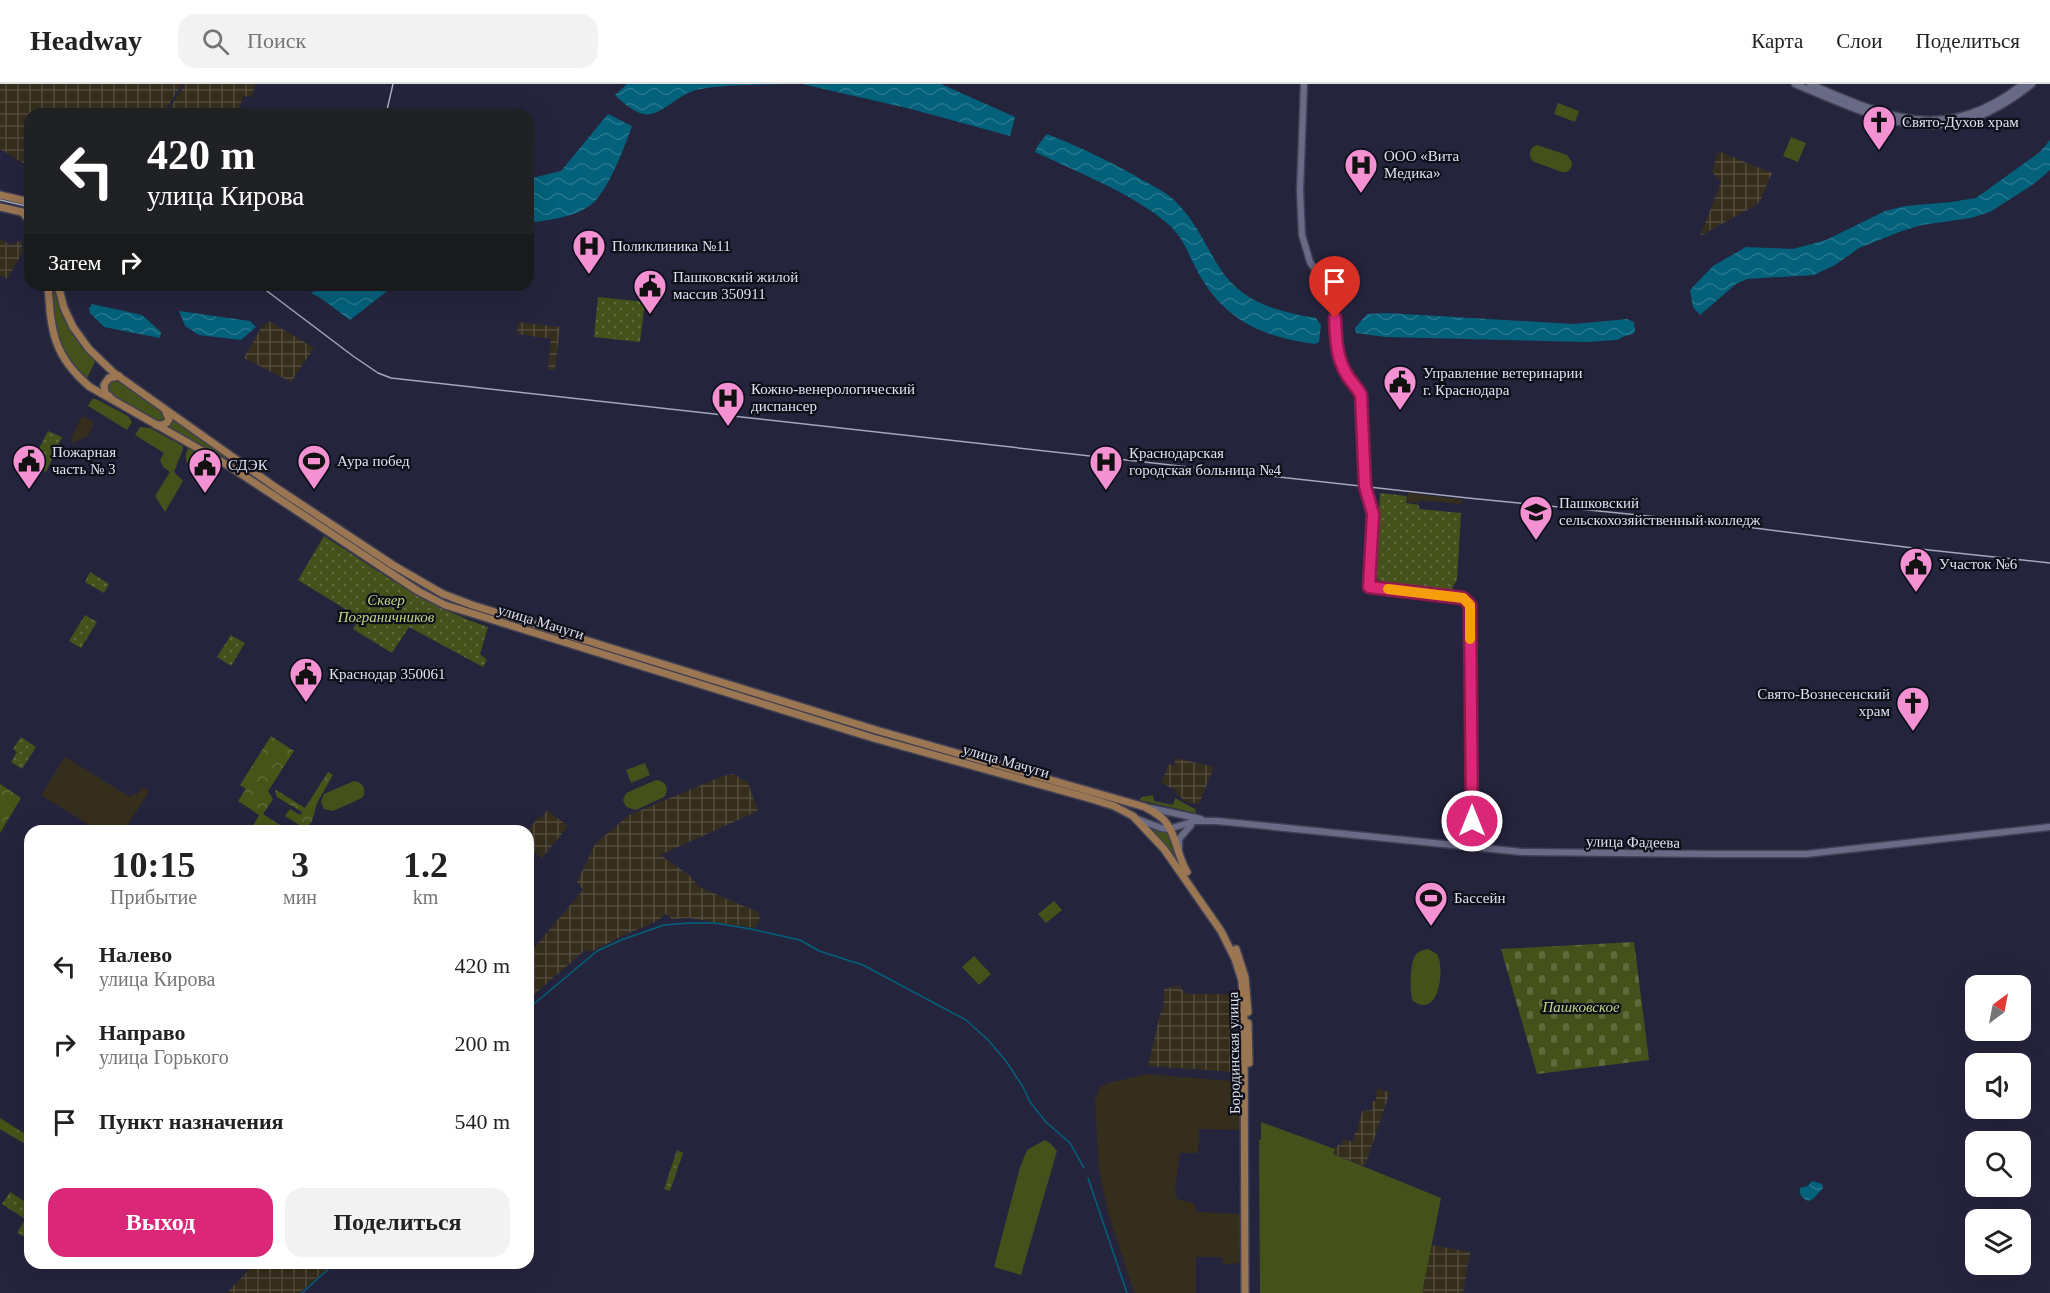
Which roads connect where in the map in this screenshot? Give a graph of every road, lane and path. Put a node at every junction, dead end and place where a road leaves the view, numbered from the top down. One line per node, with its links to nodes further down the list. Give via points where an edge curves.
1 (1304, 84): 29 (main road, via 1299,199 1302,235 1310,262 1332,295 1336,350 1361,395 1365,486 1373,514 1369,587 1463,598 1470,605)
2 (1795, 84): 5 (main road)
3 (2023, 84): 7 (main road)
4 (2032, 84): 7 (main road)
5 (1810, 86): 6 (main road)
6 (1819, 88): 7 (main road, via 1887,120 1927,126 1983,114)
7 (2013, 95)
8 (0, 195): 9 (main road)
9 (24, 200)
10 (0, 207): 11 (main road)
11 (22, 212): 12 (main road)
12 (24, 214)
13 (48, 291): 17 (main road, улица Мачуги, via 49,313 59,351 86,383)
14 (60, 291): 15 (main road, улица Мачуги, via 73,327 89,349)
15 (119, 376): 16 (main road, улица Мачуги); 17 (main road, via 109,378 104,389)
16 (159, 404): 18 (main road, via 169,419 166,424); 19 (main road, улица Мачуги, via 278,489 443,594)
17 (121, 406): 18 (main road, улица Мачуги)
18 (156, 425): 20 (main road, улица Мачуги, via 229,466 444,605)
19 (738, 687): 20 (main road, via 734,690); 21 (main road, улица Мачуги)
20 (736, 696): 21 (main road, улица Мачуги, via 873,738)
21 (1002, 769): 22 (main road, улица Мачуги)
22 (1058, 785): 23 (main road, улица Мачуги); 24 (main road, улица Мачуги)
23 (1145, 807): 26 (main road); 28 (main road)
24 (1137, 819): 28 (main road); 31 (main road, Бородинская улица, via 1192,888 1230,946 1239,972 1244,1019)
25 (1195, 822): 26 (main road); 28 (main road); 30 (main road, via 1179,839)
26 (1217, 822): 29 (main road, улица Фадеева)
27 (2050, 827): 29 (main road, улица Фадеева, via 1806,854 1522,852)
28 (1170, 829): 30 (main road, Бородинская улица)
29 (1472, 847)
30 (1180, 861): 31 (main road, Бородинская улица, via 1237,950 1246,981)
31 (1247, 1293)

